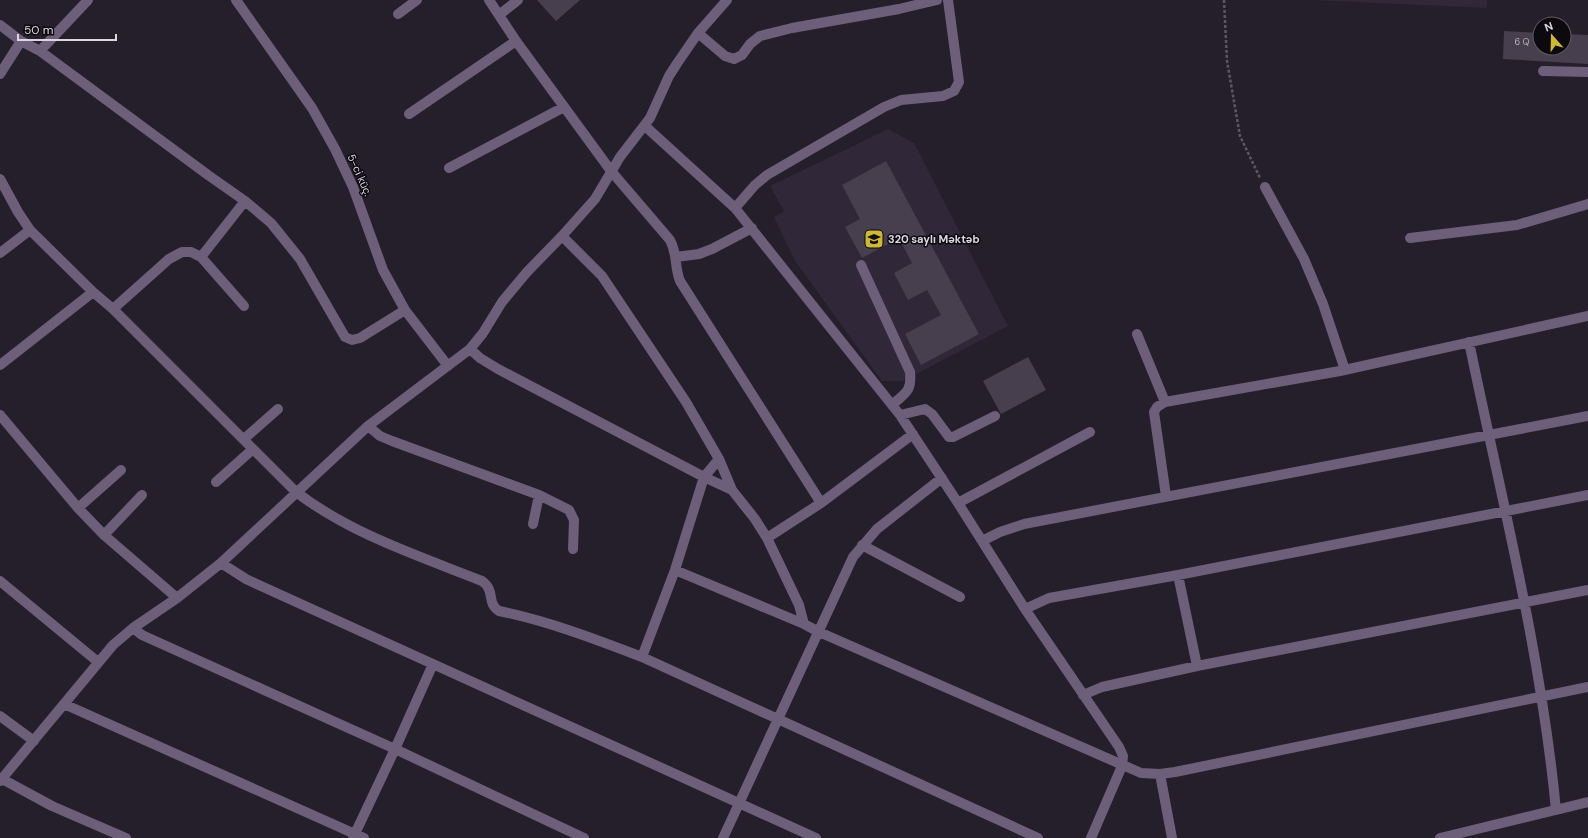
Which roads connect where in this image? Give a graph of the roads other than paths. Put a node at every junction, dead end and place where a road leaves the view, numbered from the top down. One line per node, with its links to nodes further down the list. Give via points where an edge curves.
1 (88, 0): 15 (street)
2 (236, 0): 40 (street, 5-ci küç., via 312,108 335,149 353,187 384,270)
3 (416, 0): 9 (street)
4 (489, 0): 10 (street)
5 (518, 0): 10 (street)
6 (727, 0): 12 (street)
7 (937, 0): 12 (street, via 899,10 760,36 742,55 734,58 725,56)
8 (948, 0): 28 (street, via 959,82 954,91 943,96 901,100 884,107 767,175)
9 (398, 14)
10 (499, 15): 14 (street)
11 (0, 25): 13 (street)
12 (698, 34): 21 (street, via 669,76)
13 (22, 41): 15 (street); 18 (street)
14 (516, 41): 19 (street); 20 (street)
15 (40, 51): 26 (street)
16 (1544, 71): 17 (street)
17 (1588, 72)
18 (0, 74)
19 (564, 107): 22 (street); 23 (street)
20 (409, 114)
21 (645, 126): 23 (street, via 630,142); 28 (street)
22 (449, 168)
23 (611, 171): 31 (street, via 595,198); 35 (street, via 670,240)
24 (0, 179): 30 (street)
25 (1265, 187): 47 (street, via 1304,259 1323,304)
26 (246, 201): 34 (street); 40 (street, via 271,223 300,259 345,337 352,340 360,338)
27 (1588, 204): 32 (street, via 1517,225)
28 (735, 208): 29 (street)
29 (752, 228): 35 (street, via 699,254); 49 (street)
30 (30, 230): 33 (street); 37 (street)
31 (562, 236): 44 (street, via 502,302); 61 (street, via 602,276 686,402)
32 (1410, 238)
33 (0, 253)
34 (201, 257): 38 (street); 39 (street, via 191,252 182,252 169,259)
35 (676, 257): 72 (street, via 675,269 680,281)
36 (861, 265): 49 (street, via 910,372 909,389)
37 (93, 292): 39 (street); 45 (street)
38 (244, 306)
39 (113, 309): 59 (street)
40 (405, 310): 46 (street, 5-ci küç.)
41 (1588, 316): 43 (street)
42 (1137, 334): 48 (street)
43 (1469, 342): 47 (street); 58 (street)
44 (470, 349): 46 (street); 63 (street, via 498,369)
45 (0, 365)
46 (448, 366): 55 (street)
47 (1345, 370): 48 (street)
48 (1165, 402): 71 (street, via 1154,412)
49 (892, 405): 52 (street)
50 (278, 409): 59 (street)
51 (0, 415): 74 (street)
52 (900, 415): 53 (street, via 925,409 932,414 949,437); 57 (street)
53 (995, 416)
54 (1588, 416): 58 (street)
55 (368, 426): 67 (street); 69 (street, via 380,436 392,441)
56 (1090, 432): 73 (street)
57 (914, 434): 64 (street); 72 (street)
58 (1488, 436): 71 (street); 75 (street)
59 (244, 439): 60 (street)
60 (253, 449): 65 (street); 67 (street)
61 (719, 459): 63 (street); 66 (street)
62 (121, 470): 74 (street)
63 (704, 477): 66 (street); 83 (street)
64 (942, 478): 73 (street); 80 (street, via 877,529)
65 (216, 482)
66 (732, 490): 78 (street)
67 (296, 492): 82 (street); 94 (street, via 355,529 482,581 491,592 494,608 499,611 569,631)
68 (142, 495): 77 (street)
69 (539, 495): 76 (street); 81 (street, via 569,510 574,520)
70 (1588, 495): 75 (street)
71 (1166, 496): 79 (street, via 1024,524)
72 (821, 502): 78 (street)
73 (958, 503): 79 (street)
74 (78, 508): 77 (street)
75 (1505, 511): 84 (street); 89 (street)
76 (533, 524)
77 (104, 534): 88 (street)
78 (767, 538): 91 (street, via 799,605)
79 (982, 541): 90 (street)
80 (862, 544): 87 (street); 93 (street, via 853,557)
81 (573, 549)
82 (221, 563): 88 (street); 96 (street, via 246,579)
83 (675, 570): 91 (street); 94 (street)
84 (1178, 576): 90 (street, via 1049,598); 97 (street)
85 (0, 581): 95 (street)
86 (1588, 590): 89 (street)
87 (960, 597)
88 (177, 598): 92 (street)
89 (1524, 602): 97 (street); 100 (street)
90 (1025, 609): 99 (street)
91 (804, 624): 93 (street)
92 (133, 628): 95 (street); 105 (street)
93 (819, 632): 103 (street); 106 (street)
94 (642, 658): 103 (street)
95 (98, 662): 101 (street)
96 (433, 664): 105 (street); 110 (street)
97 (1197, 666): 99 (street, via 1102,687)
98 (1588, 687): 100 (street)
99 (1084, 694): 106 (street, via 1119,747 1123,756)
100 (1542, 695): 107 (street); 111 (street)
101 (64, 704): 104 (street); 112 (street)
102 (0, 716): 104 (street)
103 (778, 720): 110 (street); 117 (street)
104 (34, 741): 108 (street)
105 (396, 749): 112 (street); 114 (street)
106 (1122, 766): 107 (street, via 1141,773); 118 (street)
107 (1160, 774): 119 (street)
108 (1, 780): 113 (street, via 52,806)
109 (1588, 802): 111 (street)
110 (740, 803): 115 (street); 116 (street)
111 (1556, 810): 120 (street)
112 (357, 837)
113 (126, 838)
114 (584, 838)
115 (723, 838)
116 (816, 838)
117 (1038, 838)
118 (1091, 838)
119 (1172, 838)
120 (1440, 838)

